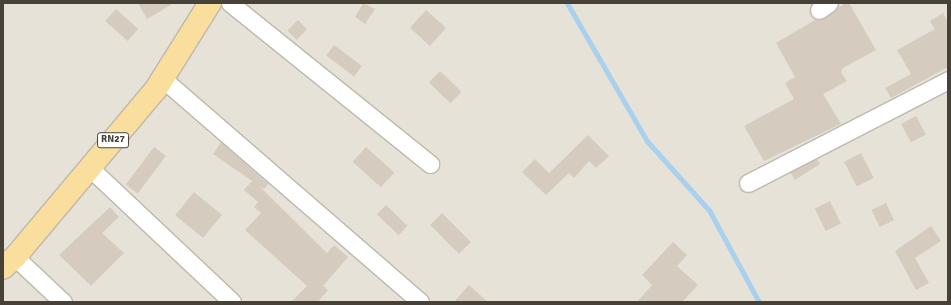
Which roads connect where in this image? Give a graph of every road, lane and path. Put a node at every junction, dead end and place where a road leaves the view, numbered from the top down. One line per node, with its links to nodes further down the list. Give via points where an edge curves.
1 (210, 3): 3 (main road, RN27)
2 (230, 3): 5 (street)
3 (162, 79): 6 (main road, RN27); 11 (street)
4 (948, 80): 7 (street)
5 (430, 164)
6 (90, 168): 8 (main road, RN27); 10 (street)
7 (748, 183)
8 (9, 263): 9 (street)
9 (63, 302)
10 (232, 302)
11 (420, 302)

